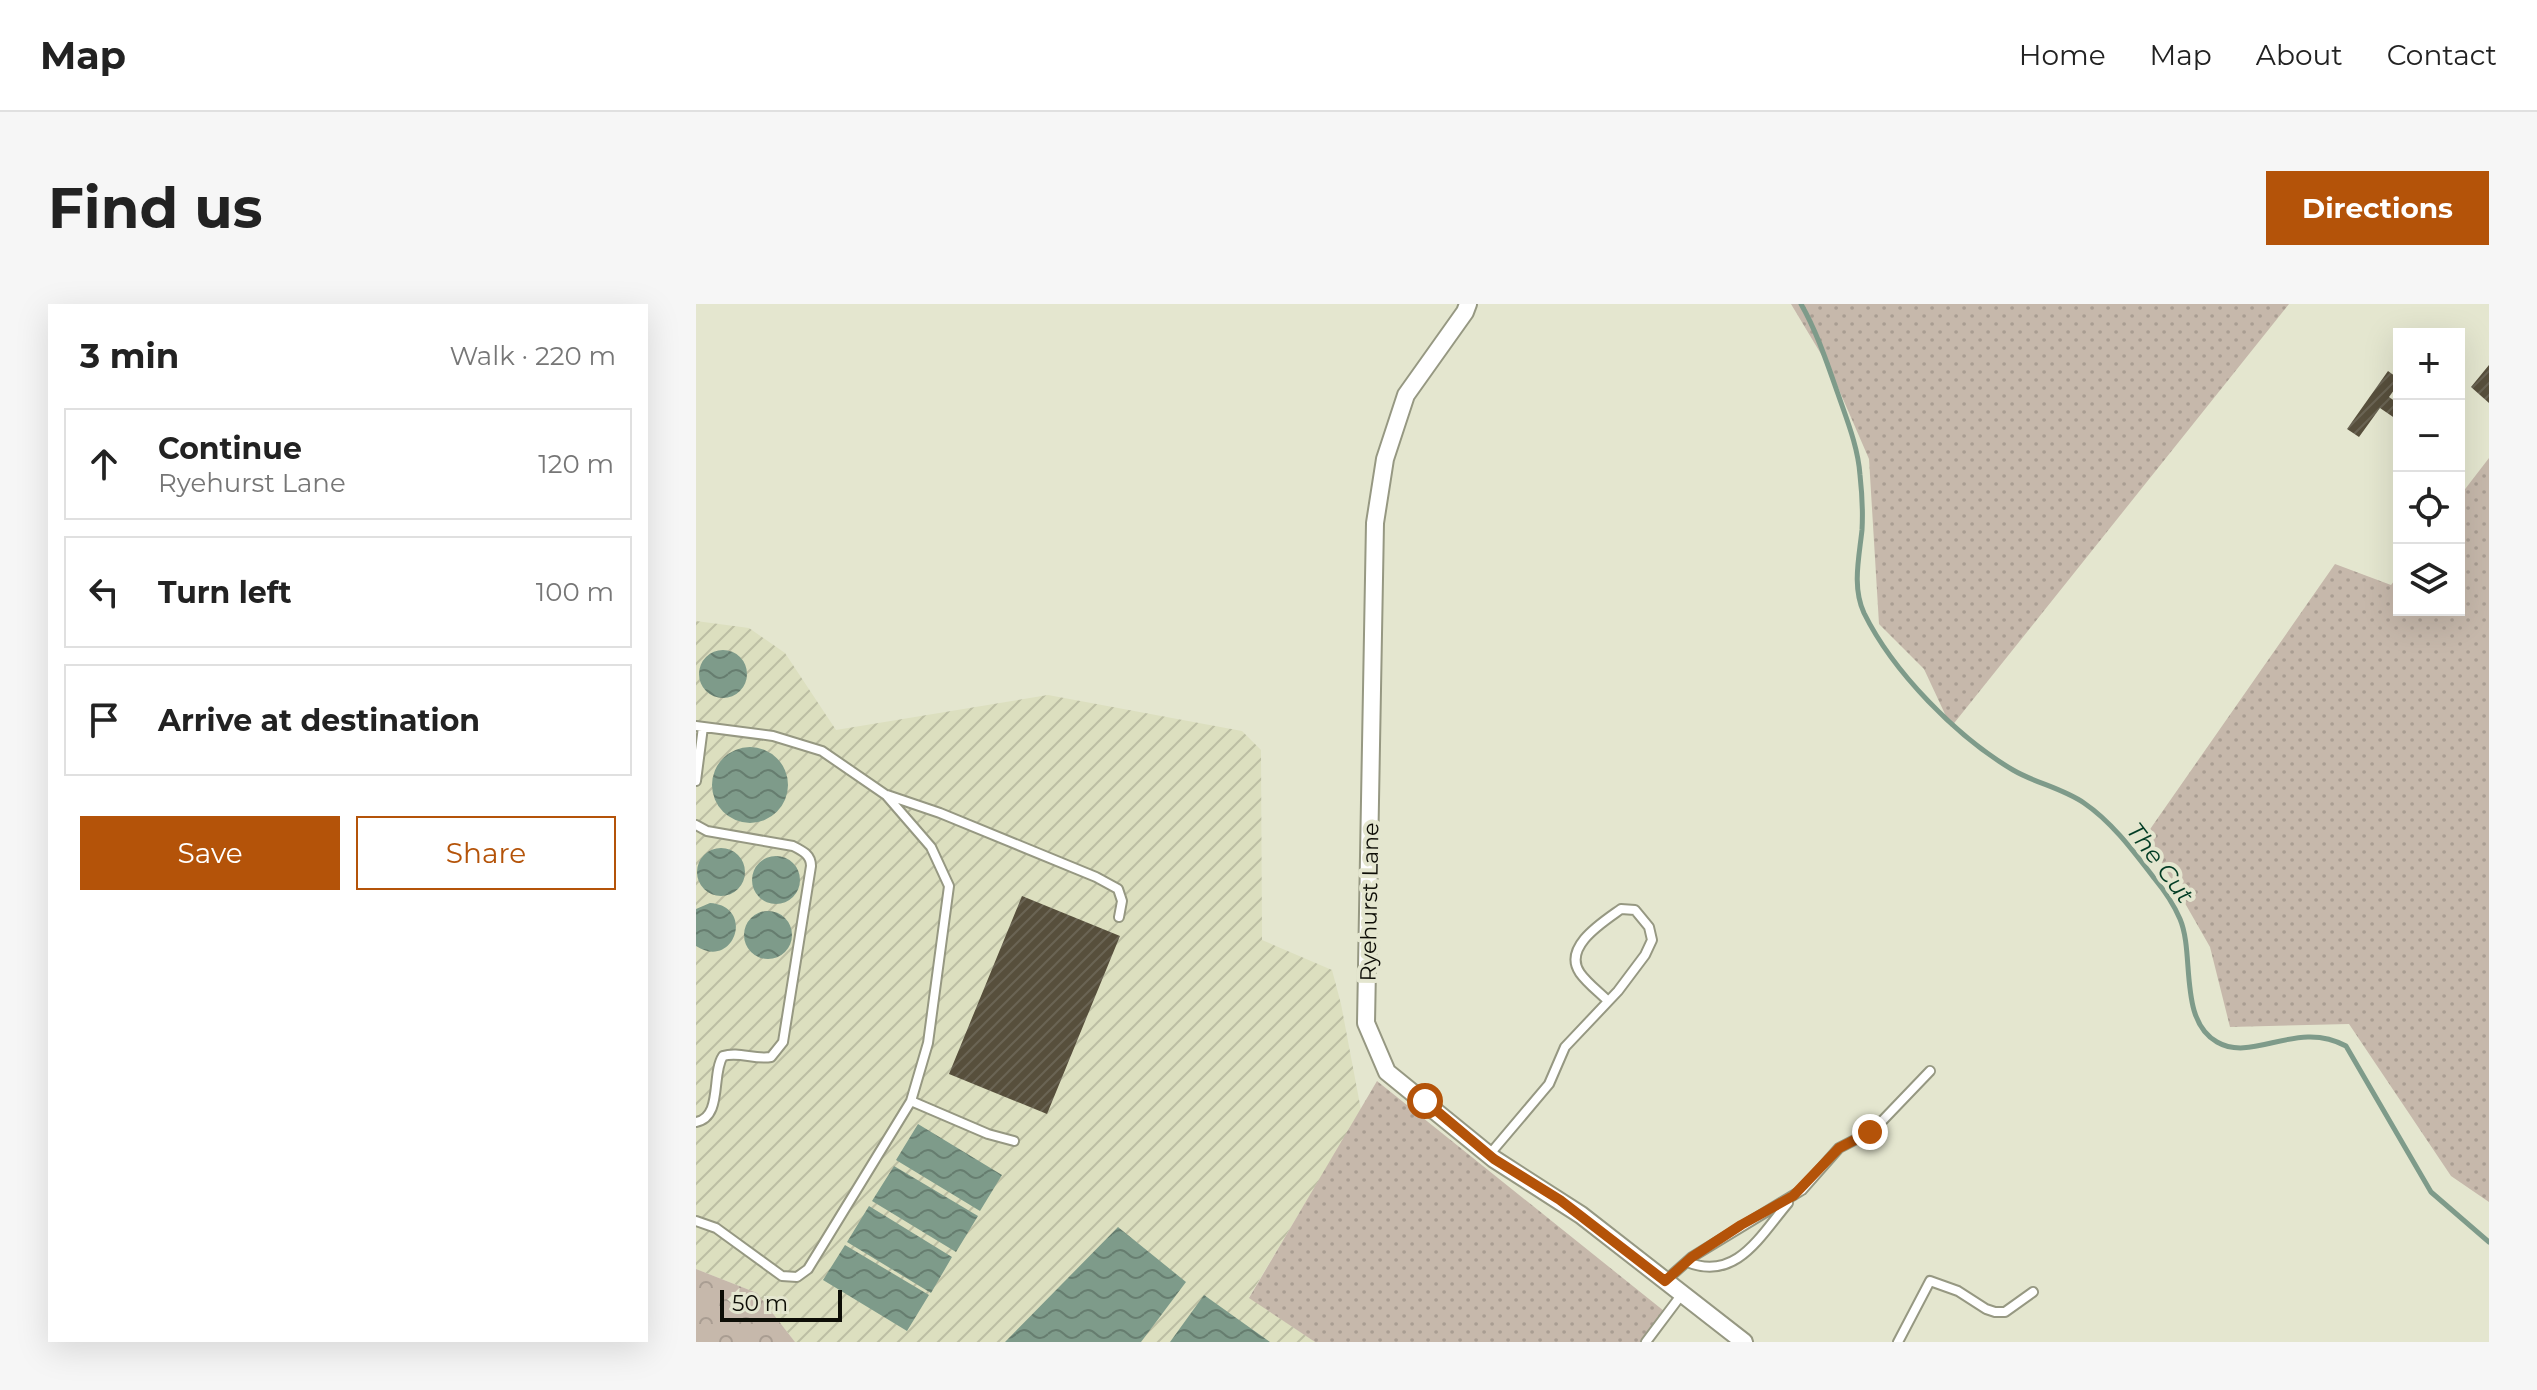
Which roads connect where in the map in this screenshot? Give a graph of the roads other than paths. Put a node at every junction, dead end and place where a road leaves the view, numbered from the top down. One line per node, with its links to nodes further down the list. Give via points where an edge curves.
1 (1468, 304): 12 (street, Ryehurst Lane, via 1406,395 1385,459 1375,523 1366,1023 1387,1072)
2 (699, 726): 3 (lane); 4 (lane, via 773,736 822,751)
3 (696, 781)
4 (886, 795): 6 (lane, via 1096,877 1118,889); 9 (lane, via 931,847 949,886 928,1043)
5 (696, 825): 10 (lane, via 793,846 806,853 811,866 783,1042 771,1057 723,1056 712,1111)
6 (1119, 917)
7 (1608, 1001): 7 (lane, via 1637,968 1652,940 1635,910 1621,909 1579,946 1579,972); 12 (lane, via 1565,1047 1549,1084)
8 (1930, 1071): 13 (lane, via 1870,1132 1839,1148)
9 (911, 1101): 11 (lane); 14 (lane, via 804,1273 782,1276 716,1228)
10 (696, 1122)
11 (1014, 1141)
12 (1489, 1155): 16 (street, Ryehurst Lane, via 1560,1200)
13 (1793, 1196): 15 (lane); 15 (lane, via 1734,1262 1709,1269)
14 (696, 1221)
15 (1687, 1262): 16 (lane)
16 (1665, 1281): 18 (street, Ryehurst Lane)
17 (2033, 1292): 21 (lane, via 2005,1312 1995,1312 1930,1281)
18 (1682, 1294): 19 (lane); 20 (street, Ryehurst Lane)
19 (1646, 1342)
20 (1744, 1342)
21 (1898, 1342)

